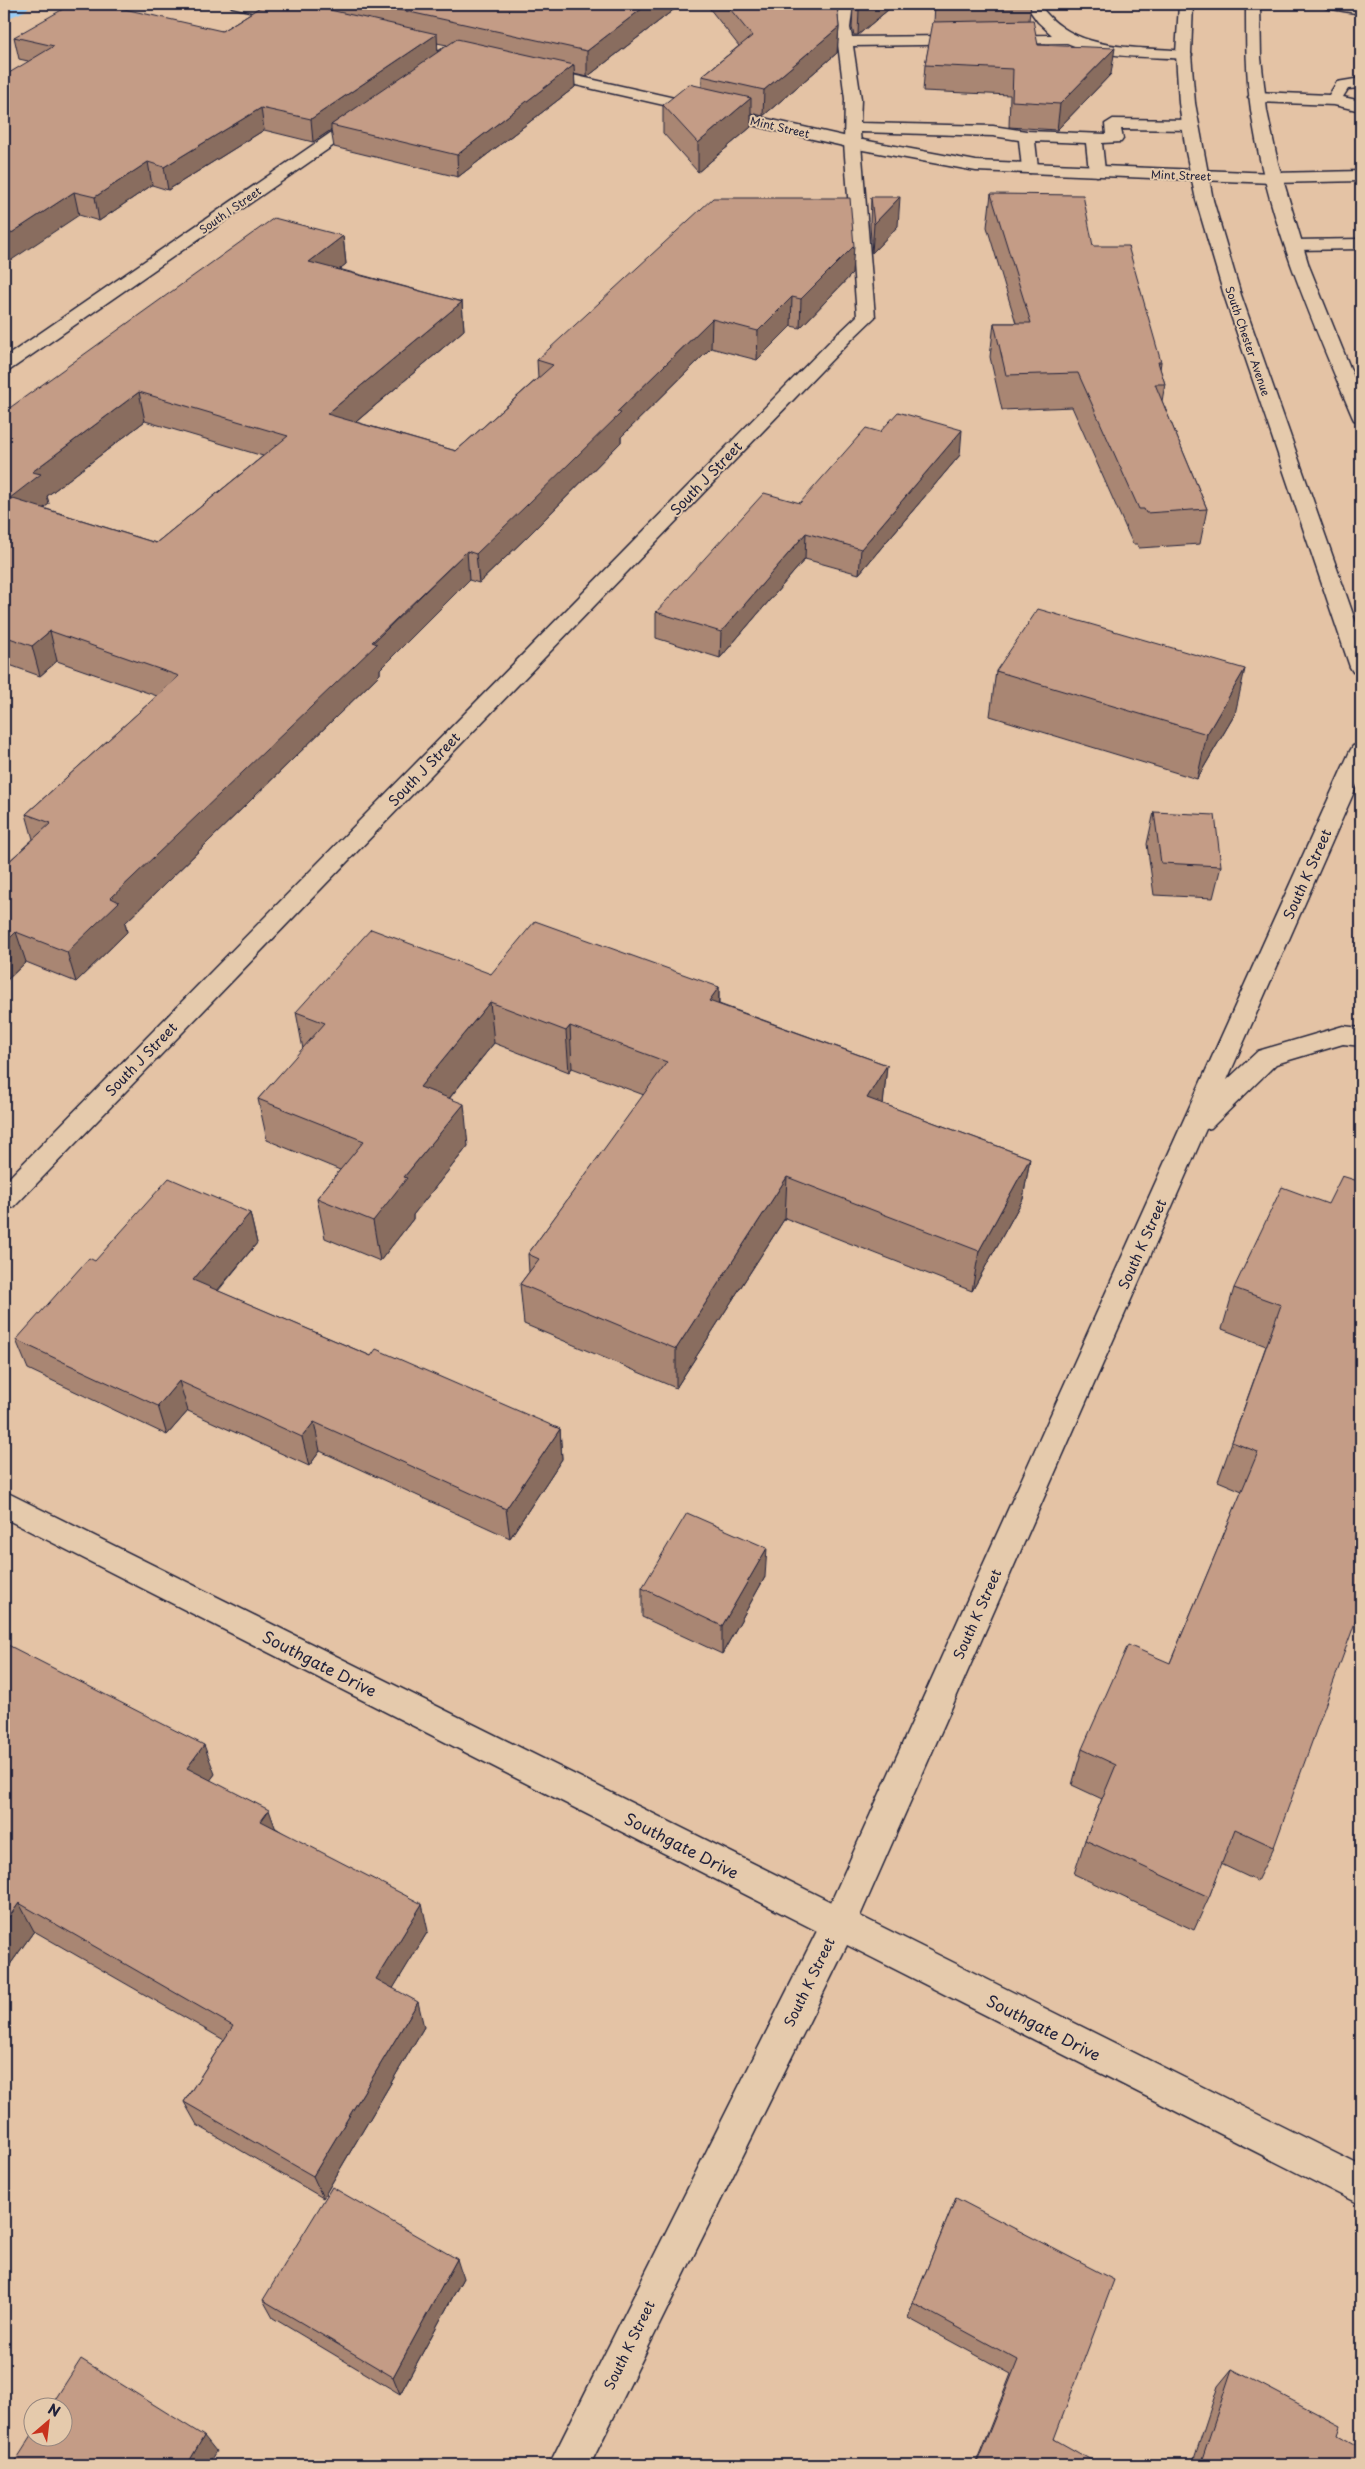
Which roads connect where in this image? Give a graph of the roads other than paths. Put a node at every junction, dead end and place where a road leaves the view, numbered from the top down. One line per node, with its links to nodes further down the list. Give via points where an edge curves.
1 (237, 4): 9 (street)
2 (1032, 4): 10 (street, via 1041,18)
3 (1186, 4): 12 (street, South Chester Avenue)
4 (1253, 4): 17 (street)
5 (1326, 4): 7 (street)
6 (845, 10): 8 (street); 11 (street)
7 (1361, 10)
8 (827, 12)
9 (313, 21)
10 (1069, 39): 11 (street); 12 (street, via 1091,46)
11 (845, 42): 22 (street, via 853,99)
12 (1184, 55): 21 (street, South Chester Avenue)
13 (523, 69): 22 (street, Mint Street)
14 (1357, 77): 15 (street)
15 (1342, 85): 16 (street); 18 (street)
16 (1361, 88)
17 (1256, 97): 18 (street); 29 (street)
18 (1334, 100): 19 (street)
19 (1361, 106)
20 (373, 110): 32 (street, South I Street)
21 (1190, 125): 24 (street, via 1113,124 1115,139); 27 (street, South Chester Avenue)
22 (853, 135): 23 (street, via 993,131); 25 (street, Mint Street, via 976,166); 39 (street, South J Street, via 866,317)
23 (1026, 136): 24 (street); 25 (street)
24 (1093, 138): 26 (street)
25 (1030, 168): 26 (street, Mint Street)
26 (1097, 172): 27 (street, Mint Street)
27 (1198, 176): 29 (street, Mint Street); 35 (street, South Chester Avenue, via 1217,252)
28 (1361, 176): 29 (street, Mint Street)
29 (1273, 178): 31 (street)
30 (1361, 244): 31 (street)
31 (1294, 245): 33 (street)
32 (4, 366)
33 (1356, 394): 34 (street)
34 (1361, 416)
35 (1361, 668)
36 (1361, 751): 38 (street, South K Street)
37 (1361, 1037): 38 (street, via 1343,1036 1267,1057)
38 (1192, 1130): 41 (street, South K Street)
39 (4, 1200)
40 (4, 1504): 41 (street, Southgate Drive)
41 (838, 1924): 42 (street, Southgate Drive); 43 (street, South K Street)
42 (1361, 2186)
43 (569, 2465)

